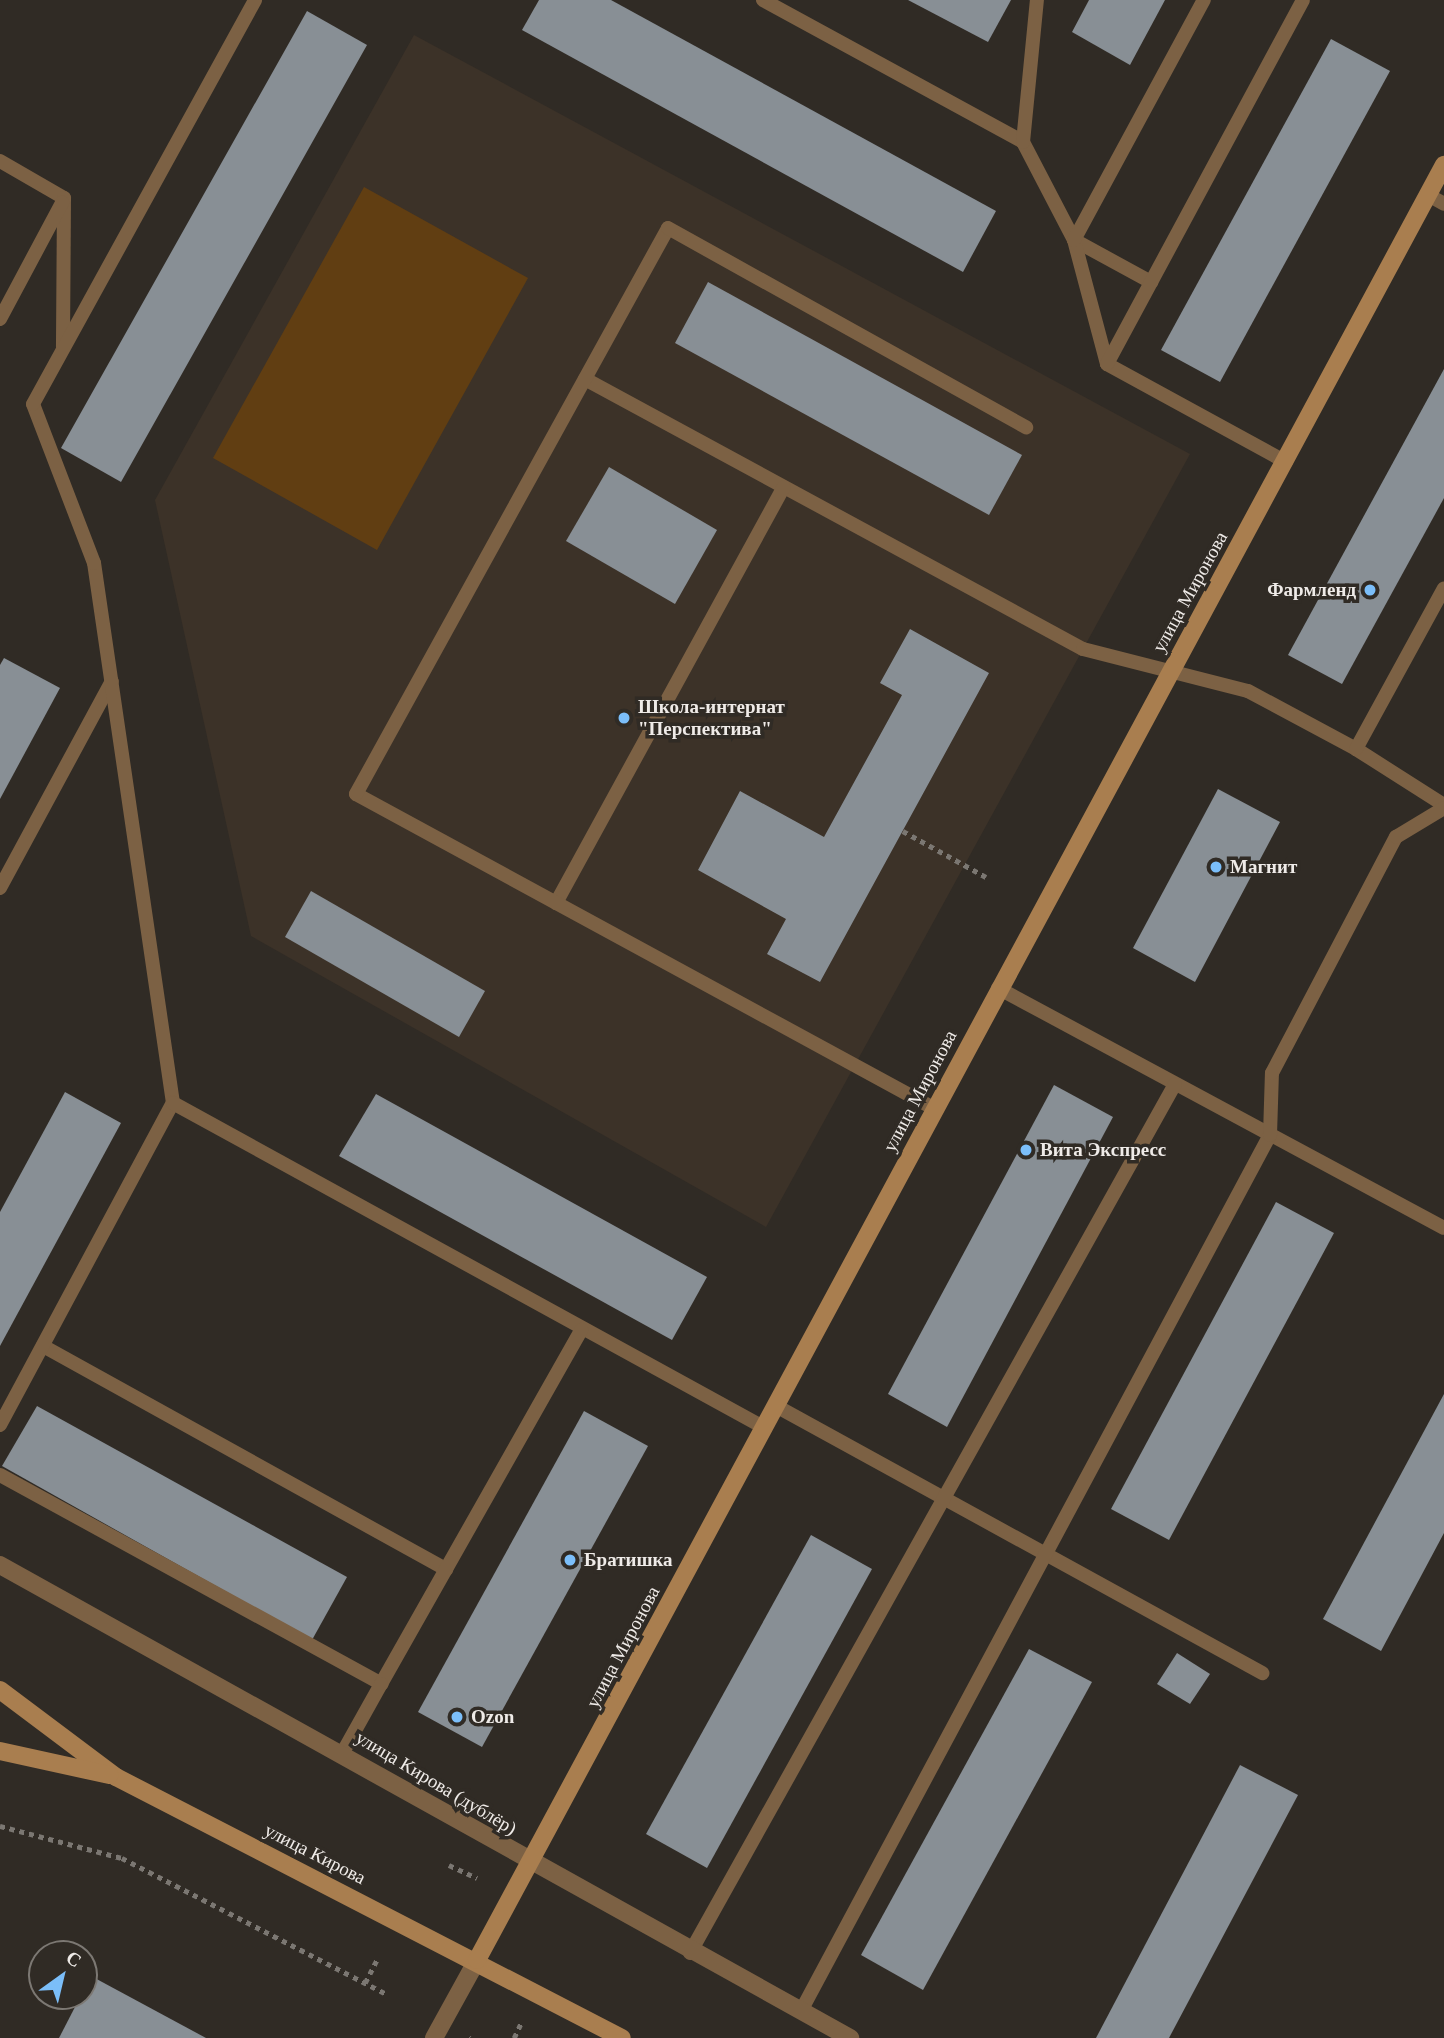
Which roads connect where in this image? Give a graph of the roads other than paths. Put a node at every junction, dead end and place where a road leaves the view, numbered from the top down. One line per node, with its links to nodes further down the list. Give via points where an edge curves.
1 (255, 0): 14 (lane)
2 (764, 0): 6 (lane)
3 (1037, 0): 6 (lane)
4 (1204, 0): 11 (lane)
5 (1303, 0): 12 (lane)
6 (1023, 142): 11 (lane)
7 (0, 161): 9 (lane)
8 (1444, 165): 10 (main road, улица Миронова)
9 (64, 198): 13 (lane); 14 (lane)
10 (1436, 199): 18 (main road, улица Миронова)
11 (1074, 240): 12 (lane); 15 (lane)
12 (1151, 282): 15 (lane)
13 (0, 318)
14 (63, 350): 22 (lane, via 33,404 94,563)
15 (1107, 364): 18 (lane)
16 (585, 379): 17 (lane, via 668,228); 19 (lane); 26 (lane, via 356,794)
17 (1026, 427)
18 (1286, 462): 21 (main road, улица Миронова)
19 (784, 487): 21 (lane, via 1083,649); 26 (lane)
20 (1444, 588): 23 (lane)
21 (1171, 670): 23 (lane, via 1248,691); 27 (main road, улица Миронова)
22 (111, 681): 25 (lane); 29 (lane)
23 (1356, 750): 24 (lane)
24 (1444, 806): 31 (lane, via 1396,837 1272,1073)
25 (0, 888)
26 (556, 903): 30 (lane)
27 (998, 988): 28 (lane); 30 (main road, улица Миронова)
28 (1175, 1084): 31 (lane); 39 (lane)
29 (173, 1103): 33 (lane); 34 (lane)
30 (935, 1109): 35 (main road, улица Миронова)
31 (1270, 1135): 32 (lane); 40 (lane)
32 (1444, 1228)
33 (581, 1330): 37 (lane); 42 (lane)
34 (43, 1346): 36 (lane); 42 (lane)
35 (776, 1406): 37 (main road, улица Миронова); 39 (lane)
36 (0, 1425)
37 (765, 1428): 49 (main road, улица Миронова)
38 (0, 1475): 44 (lane)
39 (944, 1498): 40 (lane); 50 (lane)
40 (1048, 1553): 43 (lane); 52 (lane)
41 (0, 1565): 47 (street, улица Кирова (дублёр))
42 (446, 1569): 44 (lane)
43 (1262, 1673)
44 (381, 1684): 47 (lane)
45 (0, 1690): 48 (main road, улица Кирова)
46 (0, 1751): 48 (main road)
47 (343, 1752): 49 (street, улица Кирова (дублёр))
48 (117, 1777): 51 (main road, улица Кирова)
49 (530, 1863): 50 (street, улица Кирова (дублёр)); 51 (main road, улица Миронова)
50 (690, 1953): 52 (street, улица Кирова (дублёр))
51 (477, 1960): 53 (street, улица Миронова); 54 (main road, улица Кирова)
52 (801, 2011): 55 (street, улица Кирова (дублёр))
53 (434, 2038)
54 (622, 2038)
55 (850, 2038)

